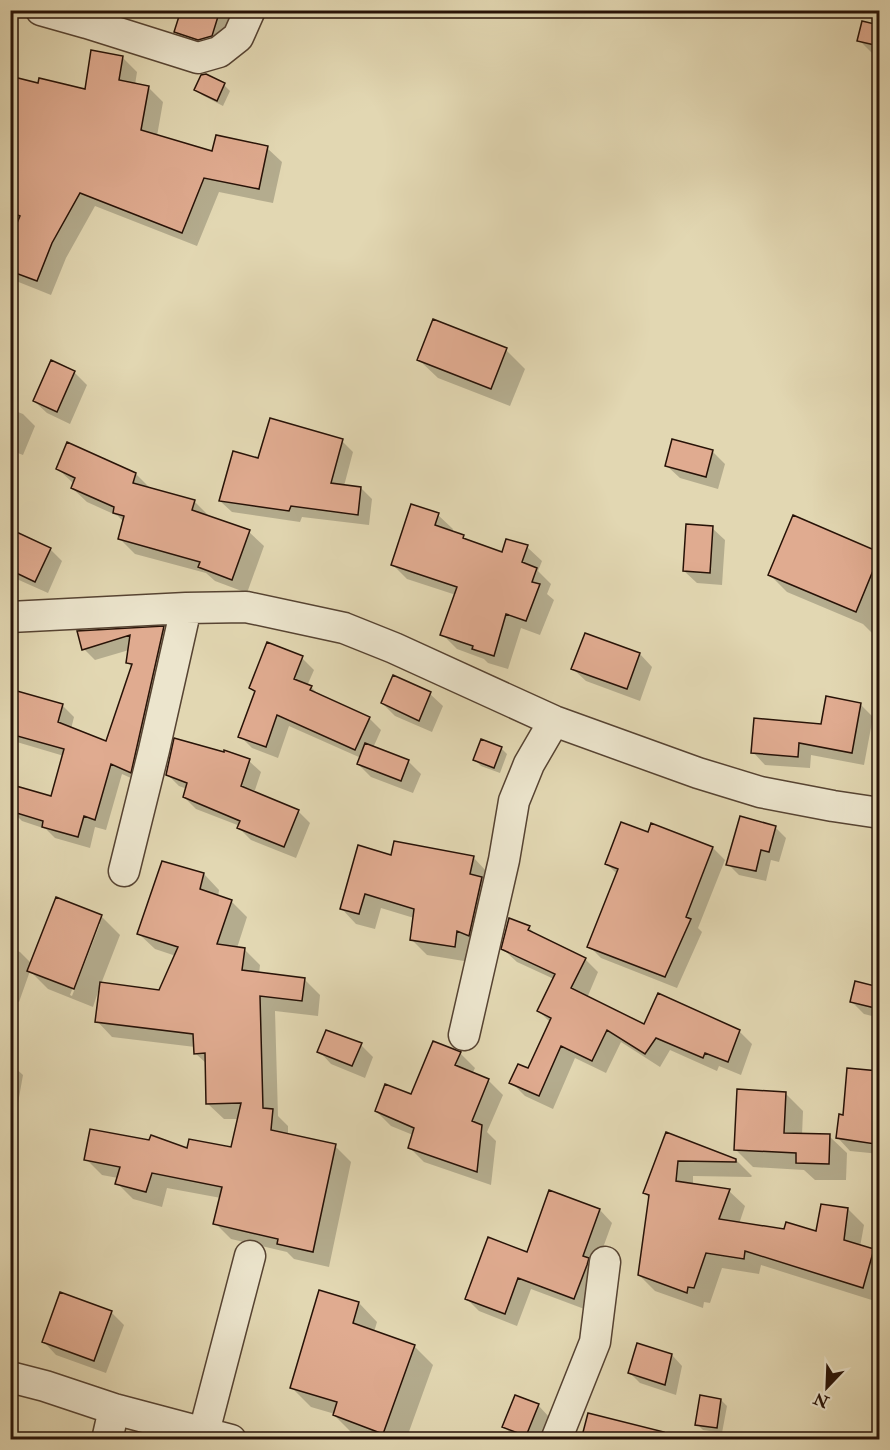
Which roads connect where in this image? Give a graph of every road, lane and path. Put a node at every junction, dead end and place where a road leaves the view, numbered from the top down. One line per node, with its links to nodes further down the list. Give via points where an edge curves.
1 (41, 10): 2 (street, via 198,58 219,52 238,37)
2 (250, 10)
3 (186, 608): 4 (street); 5 (street, via 246,607 344,628); 7 (street)
4 (10, 617)
5 (554, 721): 6 (street, via 760,792); 8 (street, via 529,764 514,801)
6 (879, 813)
7 (124, 871)
8 (464, 1035)
9 (250, 1256): 13 (street)
10 (605, 1262): 15 (street, via 595,1342)
11 (10, 1377): 12 (street)
12 (114, 1409): 13 (street); 14 (street)
13 (218, 1436)
14 (106, 1440)
15 (556, 1440)

